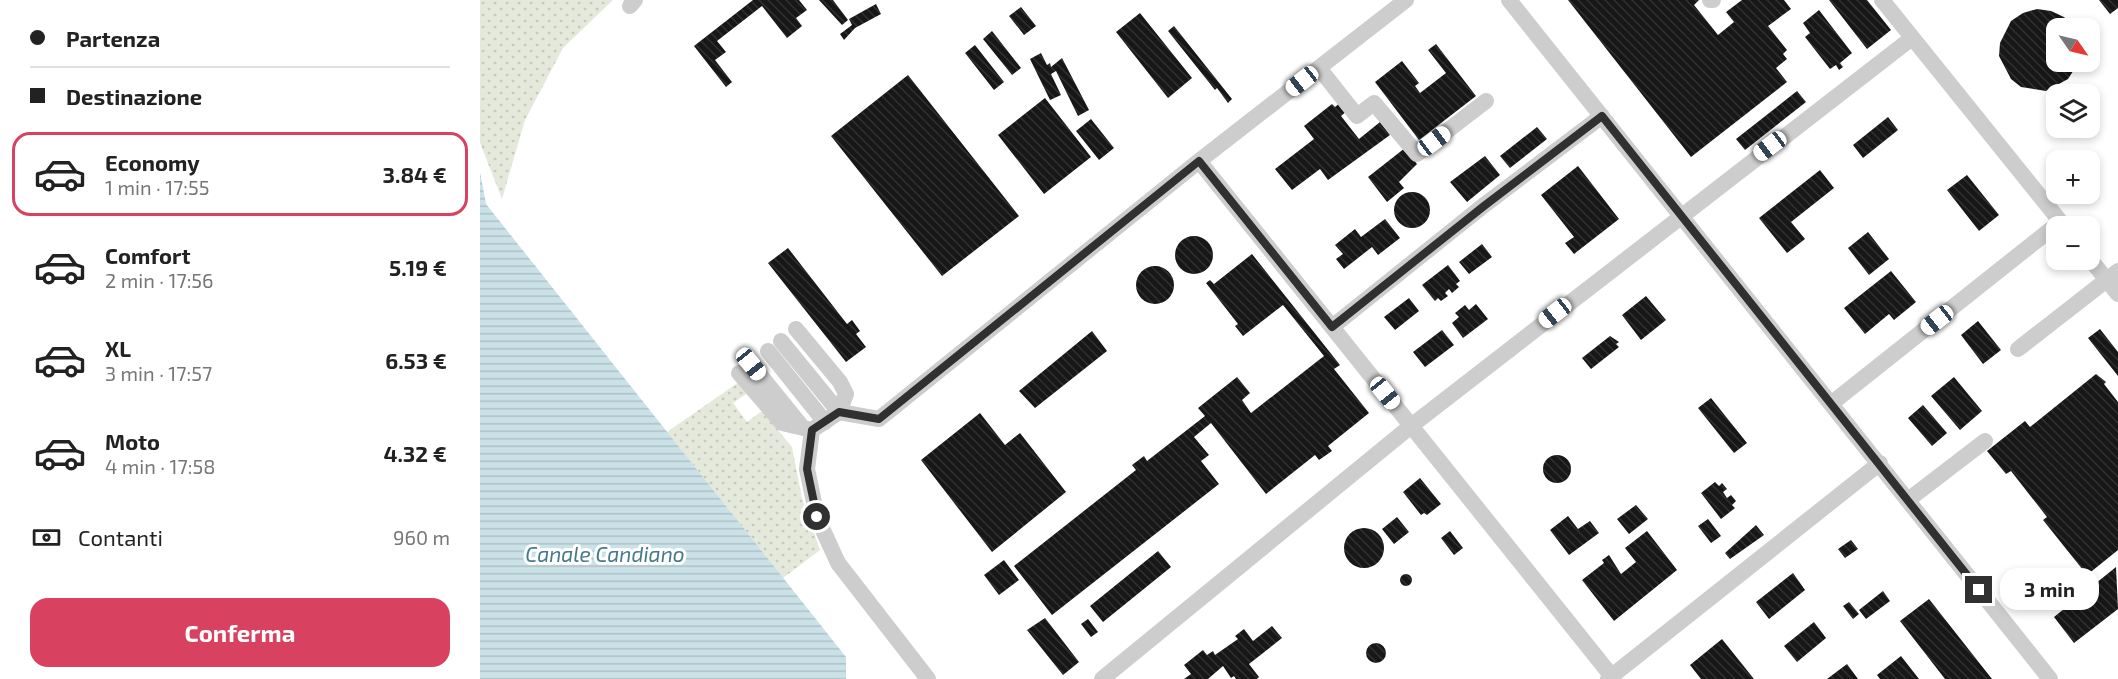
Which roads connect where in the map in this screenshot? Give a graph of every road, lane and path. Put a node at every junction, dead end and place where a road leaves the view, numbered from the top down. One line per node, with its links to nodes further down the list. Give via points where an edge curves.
1 (1406, 0): 5 (lane)
2 (1509, 0): 7 (lane)
3 (1882, 0): 4 (lane)
4 (1912, 38): 9 (lane); 10 (lane)
5 (1319, 68): 6 (lane, via 1358,116 1374,103 1417,154); 8 (lane)
6 (1486, 101)
7 (1602, 116): 9 (lane); 14 (lane)
8 (1199, 161): 14 (lane); 20 (lane, via 879,419)
9 (1681, 214): 19 (lane); 21 (lane)
10 (2056, 216)
11 (2046, 236): 19 (lane)
12 (2112, 275): 13 (lane); 17 (lane)
13 (2118, 294)
14 (1332, 327): 21 (lane)
15 (796, 329): 20 (lane, via 846,394)
16 (774, 346): 20 (lane)
17 (2018, 348)
18 (745, 369): 20 (lane, via 782,423)
19 (1832, 403): 23 (lane)
20 (819, 423): 26 (lane, via 807,469 817,517 838,562)
21 (1411, 426): 25 (lane); 27 (lane)
22 (1985, 441): 24 (lane)
23 (1880, 463): 24 (lane); 25 (lane)
24 (1908, 500): 28 (lane)
25 (1611, 678)
26 (928, 679)
27 (1102, 679)
28 (2050, 679)

